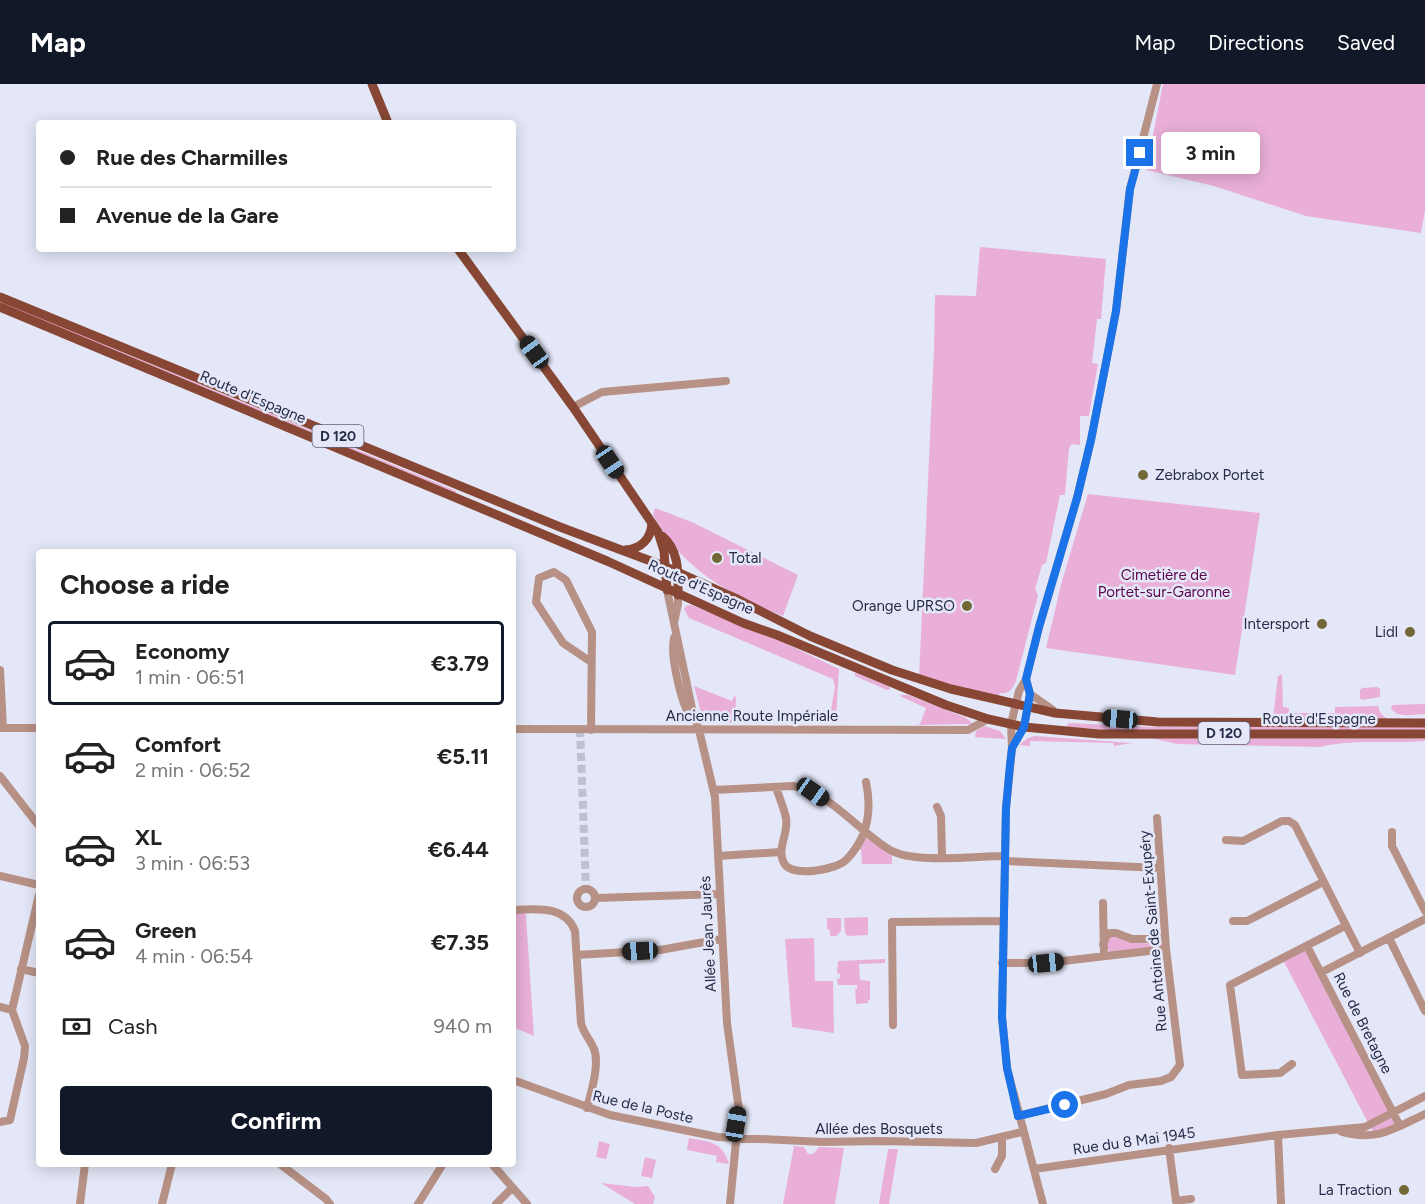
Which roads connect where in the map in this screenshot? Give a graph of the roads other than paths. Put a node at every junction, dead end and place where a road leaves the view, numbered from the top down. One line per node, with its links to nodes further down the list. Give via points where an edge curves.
1 (372, 84): 3 (main road)
2 (1157, 84): 19 (street, via 1130,189 1116,311 1091,440)
3 (387, 120)
4 (460, 252): 8 (main road)
5 (0, 297): 11 (main road, Route d'Espagne / D 120)
6 (0, 307): 14 (main road, Route d'Espagne / D 120, via 407,476)
7 (726, 381): 8 (street, via 602,392)
8 (573, 407): 9 (main road)
9 (652, 523): 10 (main road); 11 (main road, via 651,533 643,544)
10 (658, 532): 12 (main road); 13 (main road, via 673,551)
11 (618, 549): 12 (main road, Route d'Espagne / D 120)
12 (664, 566): 13 (main road, Route d'Espagne / D 120); 14 (main road)
13 (678, 572): 15 (main road); 21 (main road, Route d'Espagne / D 120, via 810,636 892,670)
14 (667, 590): 15 (main road, Route d'Espagne / D 120); 16 (street, Allée Jean Jaurès)
15 (678, 595): 16 (street, Allée Jean Jaurès); 24 (main road, Route d'Espagne / D 120)
16 (673, 625): 32 (street, Allée Jean Jaurès)
17 (591, 662): 17 (street, via 592,632 566,580 554,572 539,578 536,602 563,643); 31 (street)
18 (0, 670): 28 (street)
19 (1026, 679): 20 (street); 21 (street)
20 (1030, 694): 22 (street); 23 (street, Route d'Espagne)
21 (1015, 705): 22 (main road, Route d'Espagne / D 120); 26 (street)
22 (1028, 708): 23 (main road, Route d'Espagne / D 120); 27 (street)
23 (1062, 714): 25 (main road, Route d'Espagne / D 120, via 1158,722)
24 (988, 719): 26 (main road, Route d'Espagne / D 120); 32 (street, Ancienne Route Impériale, via 968,730)
25 (1425, 723)
26 (1008, 724): 27 (main road, Route d'Espagne / D 120); 34 (street)
27 (1024, 727): 33 (main road, Route d'Espagne / D 120, via 1099,734); 34 (street)
28 (2, 728): 29 (street)
29 (36, 728)
30 (516, 729): 31 (street, Ancienne Route Impériale)
31 (591, 730): 32 (street, Ancienne Route Impériale)
32 (699, 730): 38 (street, Allée Jean Jaurès)
33 (1425, 734)
34 (1012, 748): 48 (street)
35 (0, 776): 41 (street)
36 (866, 782): 42 (street, via 869,820)
37 (776, 787): 38 (street); 42 (street, via 793,786 813,792); 45 (street, via 787,820)
38 (714, 790): 46 (street, Allée Jean Jaurès)
39 (938, 807): 47 (street, via 942,816)
40 (1157, 818): 49 (street, Rue Antoine de Saint-Exupéry)
41 (36, 822)
42 (865, 831): 45 (street, via 846,861 832,868 790,870); 47 (street, via 891,850 913,858)
43 (1392, 832): 58 (street, via 1392,846)
44 (1226, 840): 51 (street, via 1243,841 1289,821 1295,825)
45 (781, 852): 46 (street)
46 (718, 856): 53 (street, Allée Jean Jaurès)
47 (942, 857): 48 (street)
48 (1005, 859): 49 (street); 60 (street)
49 (1160, 867): 65 (street, Rue Antoine de Saint-Exupéry)
50 (0, 876): 52 (street)
51 (1323, 882): 61 (street, via 1247,921); 62 (street)
52 (36, 884)
53 (720, 894): 54 (street); 64 (street, Allée Jean Jaurès)
54 (596, 898)
55 (1103, 903): 66 (street)
56 (36, 907): 73 (street)
57 (516, 910): 70 (street, via 550,909 568,920 575,931)
58 (1425, 911)
59 (1425, 919): 63 (street)
60 (1003, 921): 72 (street); 79 (street, via 892,922)
61 (1233, 921)
62 (1345, 926): 67 (street); 69 (street)
63 (1389, 938): 69 (street); 78 (street)
64 (721, 939): 70 (street, via 660,950); 92 (street, Allée Jean Jaurès, via 739,1110)
65 (1165, 939): 66 (street, via 1132,939 1110,933); 68 (street, Rue Antoine de Saint-Exupéry)
66 (1103, 944): 71 (street)
67 (1307, 946): 75 (street, Rue de Bretagne); 80 (street, via 1230,985 1242,1075 1280,1073)
68 (1166, 949): 71 (street); 86 (street, Rue Antoine de Saint-Exupéry, via 1180,1065 1171,1077)
69 (1360, 952): 75 (street)
70 (577, 955): 83 (street, via 581,1023 596,1052 594,1084)
71 (1104, 956): 72 (street, via 1046,963)
72 (1002, 963): 86 (street, via 1004,1044)
73 (21, 969): 74 (street); 77 (street)
74 (36, 972)
75 (1322, 972): 85 (street, Rue de Bretagne)
76 (0, 1007): 77 (street)
77 (12, 1010): 87 (street, via 25,1046 24,1058 10,1120)
78 (1425, 1011)
79 (893, 1025)
80 (1292, 1064)
81 (516, 1081): 83 (street, Rue de la Poste)
82 (1422, 1098): 84 (street); 85 (street)
83 (586, 1108): 92 (street, Rue de la Poste, via 694,1133)
84 (1425, 1112): 88 (street)
85 (1393, 1113): 88 (street, Rue de Bretagne); 89 (street, Rue du 8 Mai 1945, via 1365,1127)
86 (1018, 1116): 90 (street)
87 (0, 1122)
88 (1400, 1126): 89 (street, via 1375,1136)
89 (1335, 1130): 91 (street, Rue du 8 Mai 1945)
90 (1022, 1132): 93 (street, Allée des Bosquets); 101 (street)
91 (1278, 1135): 94 (street, Rue du 8 Mai 1945); 112 (street)
92 (734, 1138): 93 (street, Allée des Bosquets, via 964,1143); 110 (street, Allée Jean Jaurès)
93 (1002, 1138): 100 (street, via 1002,1156)
94 (1169, 1148): 101 (street, Rue du 8 Mai 1945); 103 (street, via 1176,1201)
95 (85, 1167): 104 (street)
96 (171, 1167): 105 (street)
97 (284, 1167): 106 (street)
98 (441, 1167): 107 (street)
99 (495, 1167): 102 (street)
100 (995, 1168)
101 (1034, 1169): 111 (street)
102 (513, 1188): 108 (street); 109 (street)
103 (1191, 1200)
104 (80, 1204)
105 (162, 1204)
106 (330, 1204)
107 (418, 1204)
108 (496, 1204)
109 (527, 1204)
110 (729, 1204)
111 (1042, 1204)
112 (1281, 1204)

